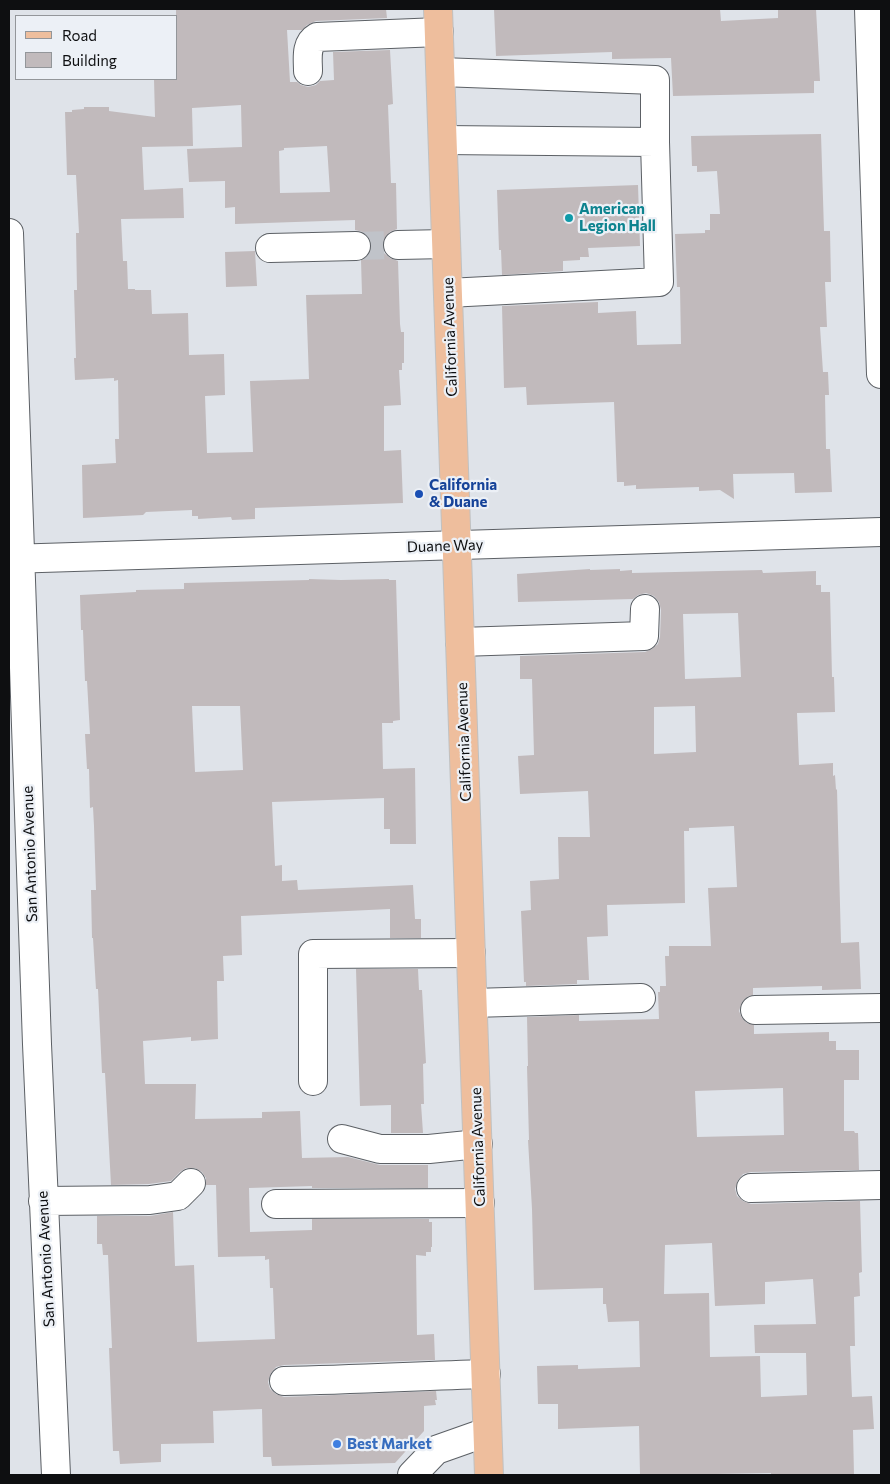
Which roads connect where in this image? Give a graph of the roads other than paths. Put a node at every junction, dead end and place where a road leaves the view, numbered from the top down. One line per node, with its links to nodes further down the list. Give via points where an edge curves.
1 (869, 9): 13 (street)
2 (439, 20): 3 (street, via 317,37 308,50); 4 (main road, California Avenue)
3 (308, 71)
4 (440, 72): 5 (main road, California Avenue); 6 (street, via 655,80)
5 (443, 140): 6 (street); 8 (main road, California Avenue)
6 (655, 142): 12 (street, via 659,282)
7 (9, 233): 16 (street, San Antonio Avenue)
8 (446, 244): 9 (street); 12 (main road, California Avenue)
9 (398, 245)
10 (356, 246): 11 (street)
11 (270, 248)
12 (448, 293): 15 (main road, California Avenue)
13 (881, 374)
14 (881, 532): 15 (street, Duane Way)
15 (457, 546): 16 (street, Duane Way); 18 (main road, California Avenue)
16 (15, 558): 30 (street, San Antonio Avenue)
17 (645, 609): 18 (street, via 644,636)
18 (460, 642): 19 (main road, California Avenue)
19 (471, 953): 21 (main road, California Avenue); 24 (street, via 313,954)
20 (641, 998): 21 (street)
21 (473, 1003): 26 (main road, California Avenue)
22 (881, 1008): 23 (street, via 759,1018)
23 (881, 1026)
24 (313, 1081)
25 (342, 1139): 26 (street, via 380,1149)
26 (478, 1144): 31 (main road, California Avenue)
27 (191, 1183): 30 (street, via 178,1196 150,1200)
28 (881, 1185): 29 (street)
29 (751, 1188)
30 (43, 1201): 36 (street, San Antonio Avenue)
31 (480, 1203): 32 (street); 33 (main road, California Avenue)
32 (276, 1204)
33 (486, 1374): 34 (street); 35 (main road, California Avenue)
34 (284, 1382)
35 (488, 1432): 37 (street, via 436,1450); 38 (main road, California Avenue)
36 (56, 1475)
37 (412, 1475)
38 (489, 1475)

